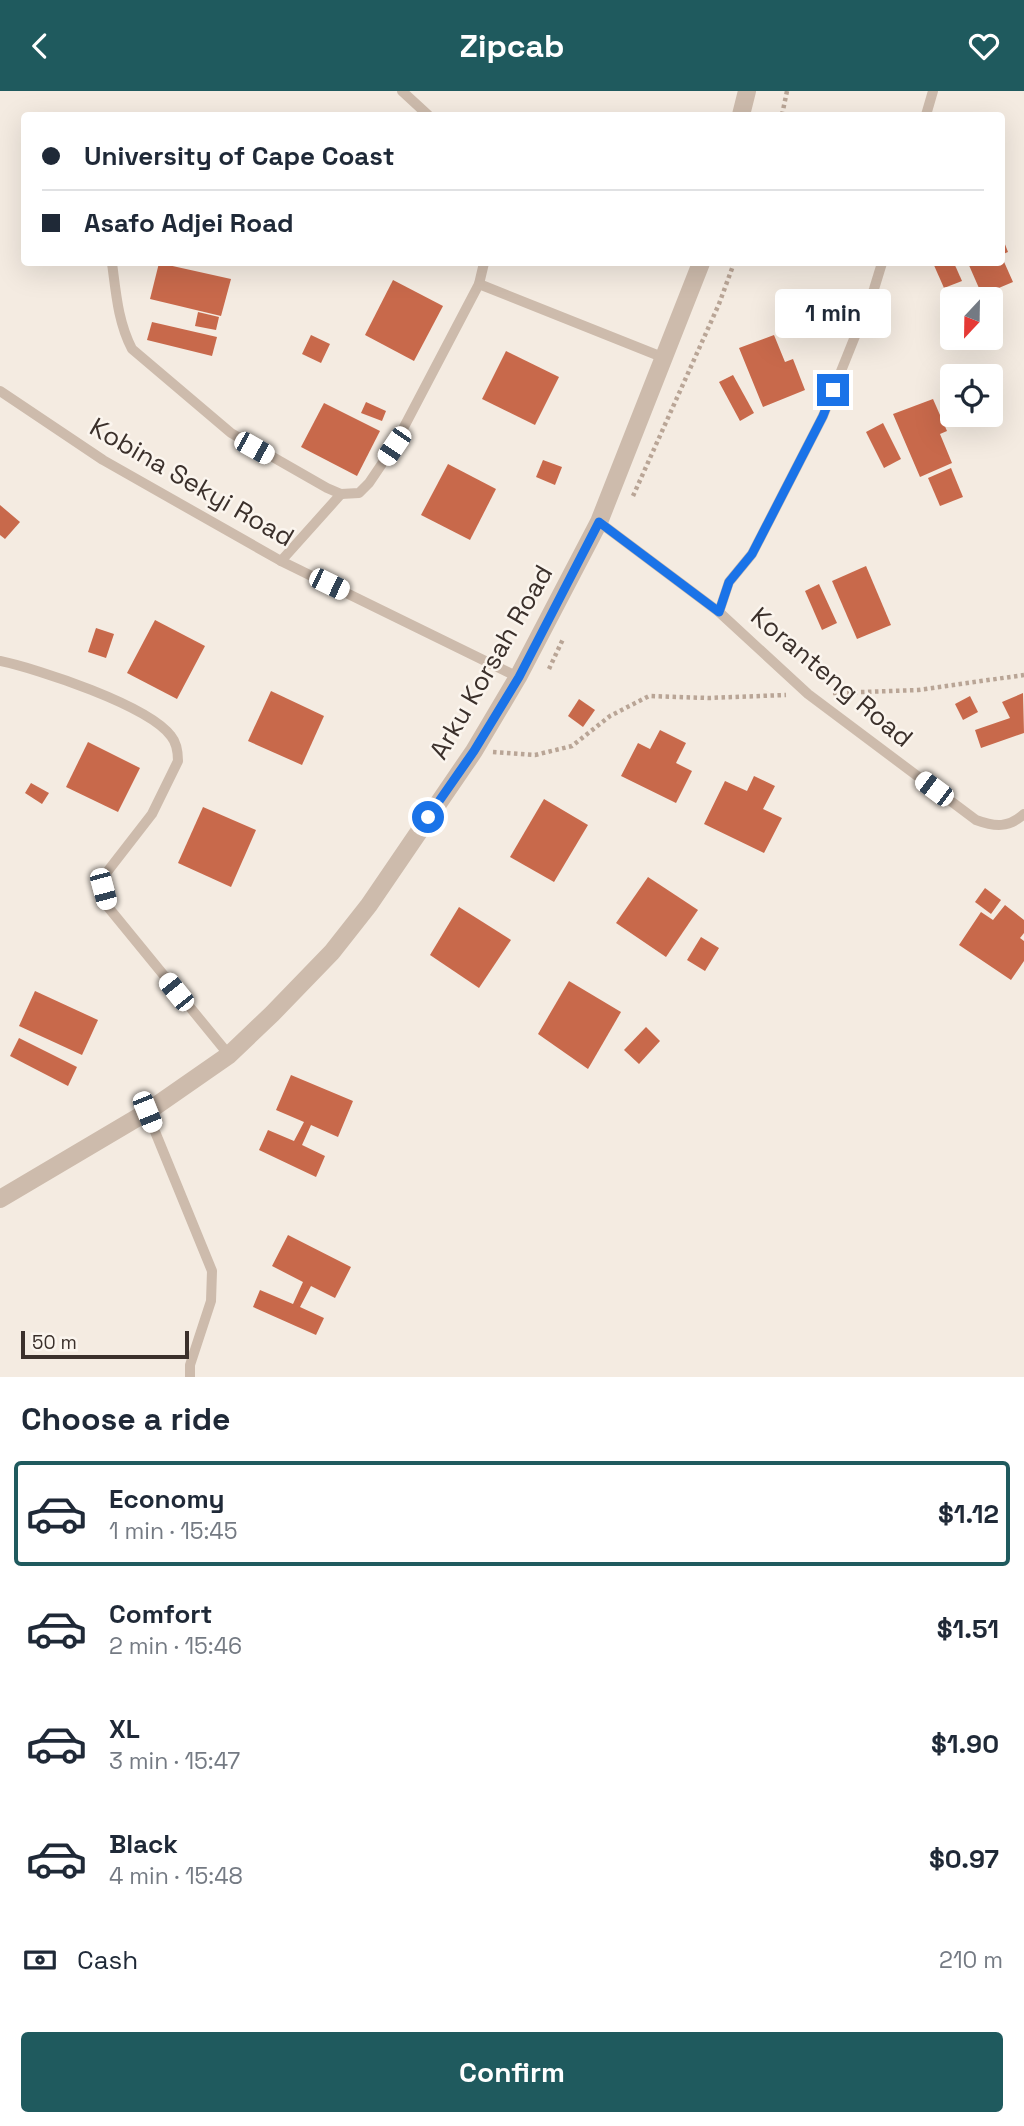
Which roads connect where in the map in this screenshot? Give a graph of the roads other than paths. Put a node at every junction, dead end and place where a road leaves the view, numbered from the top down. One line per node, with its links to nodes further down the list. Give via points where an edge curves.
1 (402, 91): 4 (lane)
2 (747, 91): 5 (street)
3 (933, 91): 6 (lane)
4 (426, 112)
5 (742, 112)
6 (927, 112)
7 (112, 266): 14 (lane, via 118,314 132,349 231,433)
8 (483, 266): 11 (lane)
9 (700, 266): 12 (street, Arku Korsah Road)
10 (881, 266): 17 (lane, via 823,416 752,554 729,582)
11 (479, 284): 12 (lane); 14 (lane, via 394,446 359,493)
12 (662, 357): 15 (street, Arku Korsah Road)
13 (0, 391): 16 (lane, Kobina Sekyi Road, via 103,460)
14 (341, 494): 16 (lane)
15 (599, 522): 17 (lane, Koranteng Road); 19 (street, Arku Korsah Road)
16 (282, 561): 19 (lane, Kobina Sekyi Road)
17 (719, 612): 20 (lane, Koranteng Road, via 808,694 976,820 994,826 1014,823)
18 (0, 661): 21 (lane, via 31,668 140,711 172,736 178,761 152,814 107,872 103,889 107,907)
19 (519, 677): 21 (street, Arku Korsah Road, via 369,905 339,943)
20 (1024, 814)
21 (229, 1055): 22 (street, Arku Korsah Road)
22 (147, 1112): 23 (street, Arku Korsah Road); 24 (lane, via 212,1271 211,1301)
23 (0, 1199)
24 (190, 1377)

